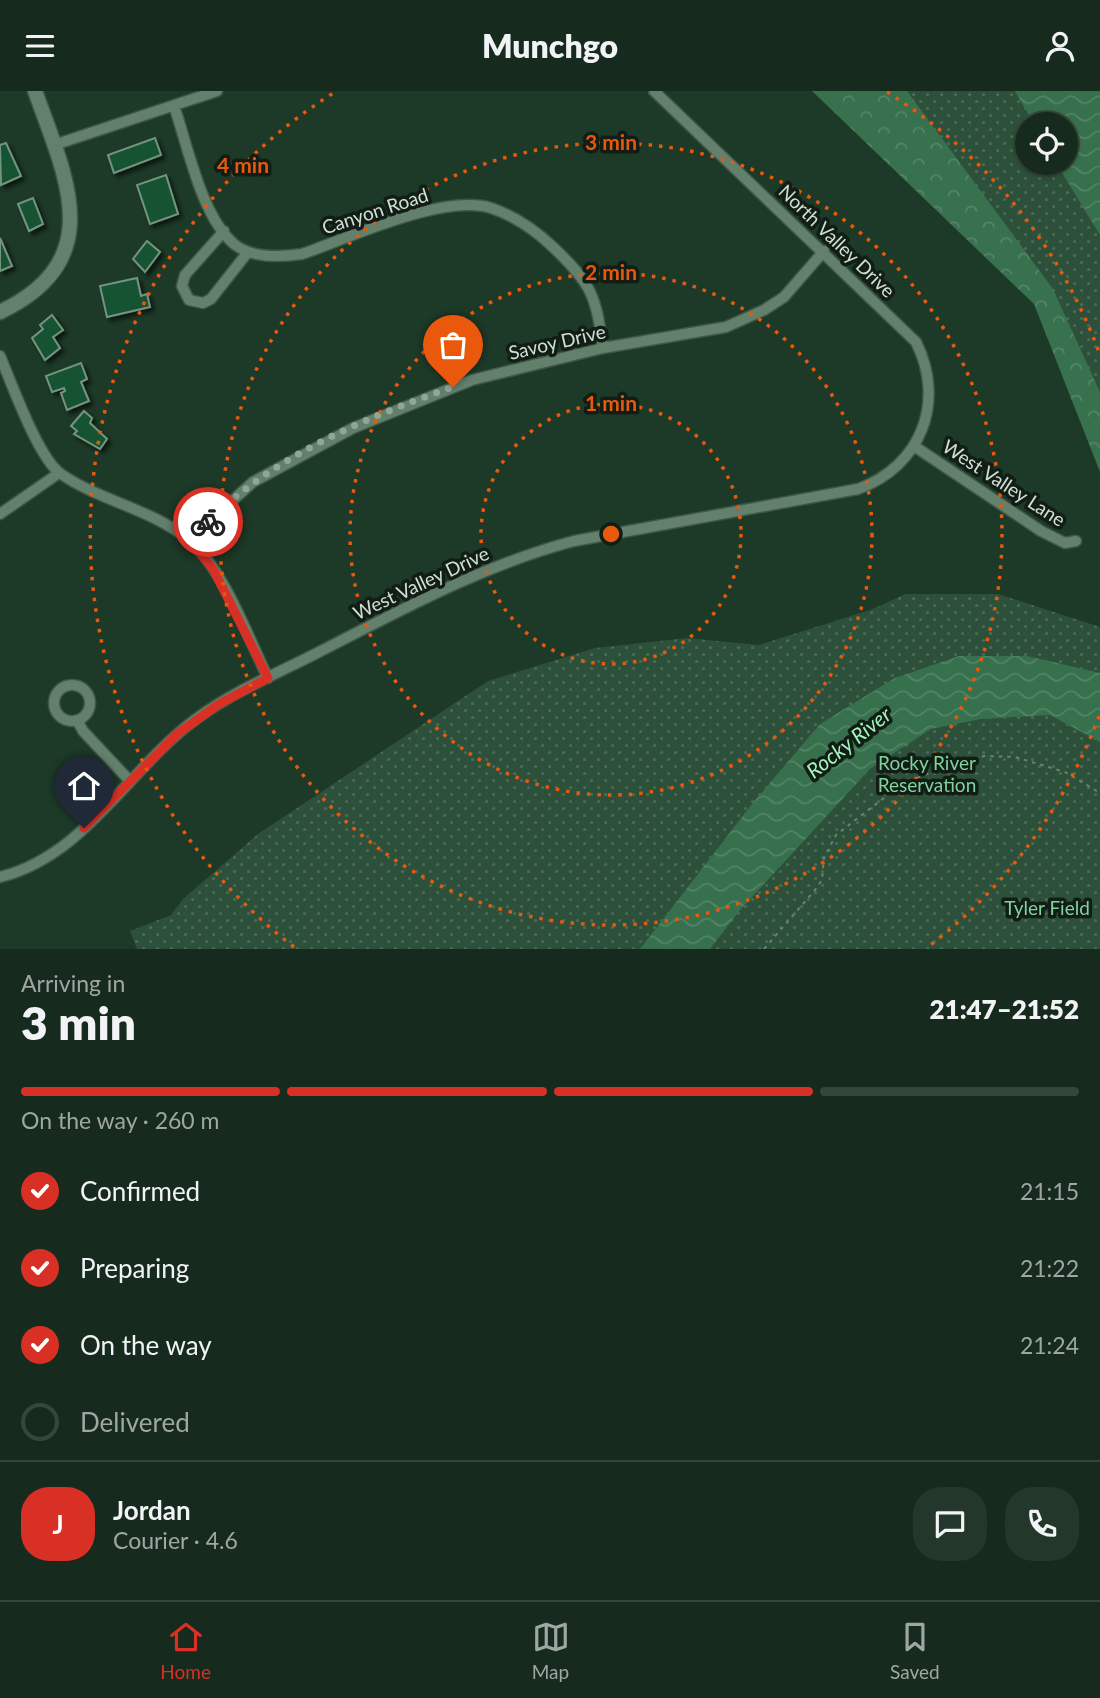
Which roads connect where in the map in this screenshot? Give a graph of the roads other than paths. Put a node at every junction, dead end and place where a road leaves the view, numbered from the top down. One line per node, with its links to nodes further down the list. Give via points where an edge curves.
1 (35, 91): 5 (street)
2 (217, 91): 4 (street)
3 (654, 91): 7 (street, North Valley Drive)
4 (174, 106): 5 (street); 6 (street, via 206,201)
5 (54, 145): 9 (street, via 69,191 72,220 68,244 55,269 36,290)
6 (224, 231): 8 (street); 8 (street, via 186,275 182,286 189,300 195,304 211,299)
7 (824, 251): 10 (street, Savoy Drive, via 784,297 726,327); 12 (street, North Valley Drive, via 916,342 925,359 929,414)
8 (248, 252): 10 (street, Canyon Road, via 284,257 302,254 432,209 490,207 532,227 588,285 597,305)
9 (0, 311)
10 (603, 348): 15 (street, Savoy Drive, via 472,380 353,428 253,482)
11 (0, 356): 13 (street, via 35,438)
12 (914, 446): 16 (street, West Valley Lane, via 1041,531 1065,543); 17 (street, West Valley Drive, via 880,481 858,489 535,551 444,588)
13 (59, 473): 14 (street); 15 (street)
14 (0, 514)
15 (189, 540): 17 (street, via 213,569)
16 (1076, 541)
17 (268, 678): 19 (street, West Valley Drive, via 198,718)
18 (77, 720): 19 (street)
19 (129, 780): 20 (street, West Valley Drive, via 69,844 41,863)
20 (0, 877)

